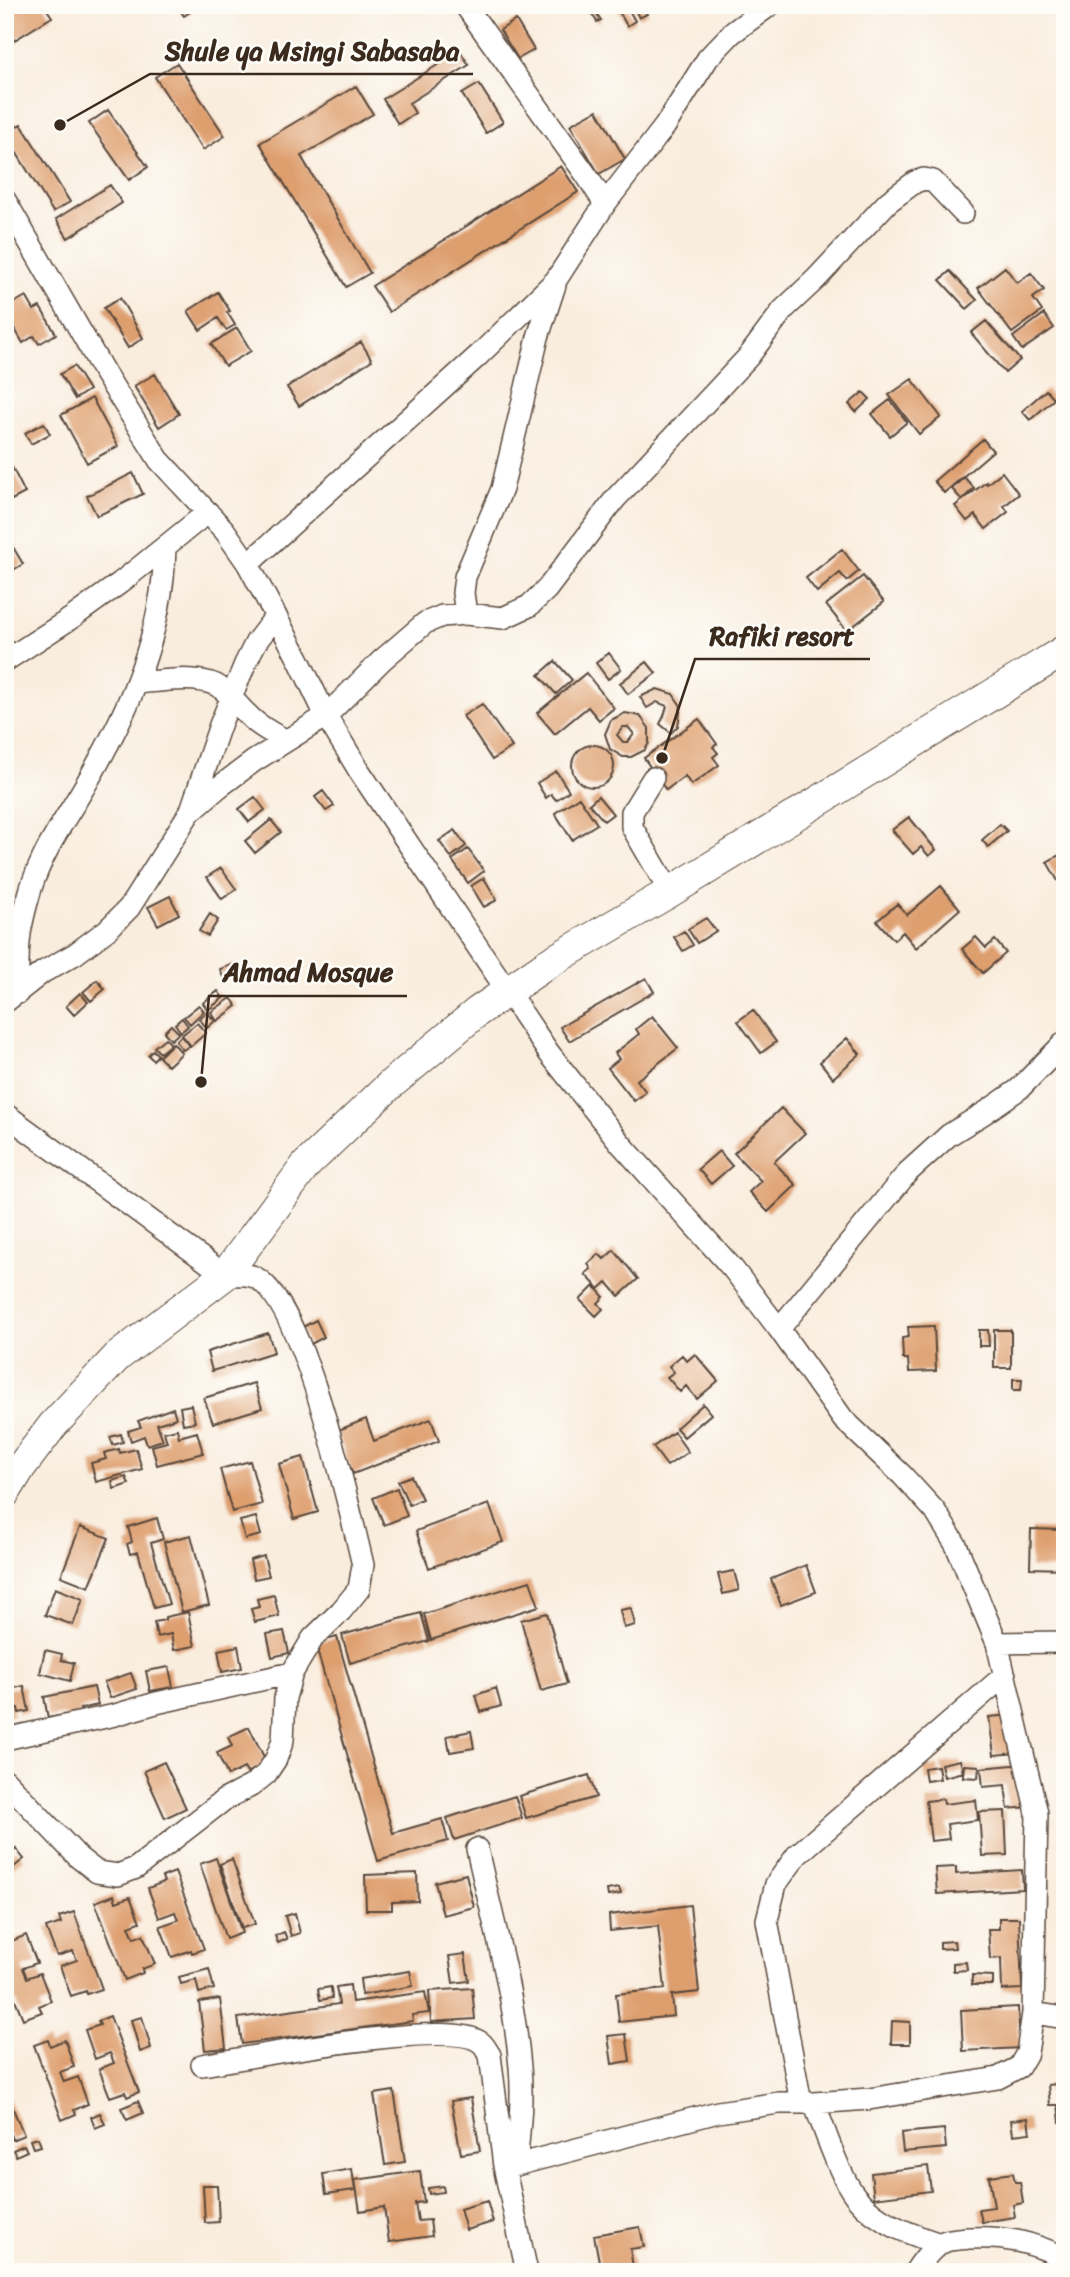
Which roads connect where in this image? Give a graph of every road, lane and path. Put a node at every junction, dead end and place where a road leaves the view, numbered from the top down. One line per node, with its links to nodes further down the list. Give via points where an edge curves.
1 (465, 5): 4 (street)
2 (770, 5): 4 (street, via 708,58 657,137)
3 (5, 200): 7 (street, via 159,460)
4 (605, 204): 6 (street)
5 (963, 213): 10 (street, via 933,181 924,179 888,202 783,310 749,356 615,499 547,589 529,606 503,618)
6 (556, 280): 9 (street); 10 (street, via 502,489 465,577)
7 (208, 512): 8 (street); 9 (street)
8 (165, 548): 13 (street, via 82,611); 14 (street, via 160,606)
9 (248, 564): 11 (street)
10 (466, 614): 16 (street, via 425,623)
11 (276, 616): 15 (street, via 256,642); 16 (street)
12 (1065, 650): 20 (highway)
13 (5, 661)
14 (138, 683): 15 (street, via 205,681); 22 (street, via 32,885)
15 (231, 696): 17 (street, via 249,716); 19 (street)
16 (326, 716): 17 (street); 21 (street)
17 (285, 740): 19 (street)
18 (653, 778): 20 (street, via 632,812 632,827)
19 (190, 812): 22 (street, via 129,908 107,930)
20 (670, 892): 21 (highway)
21 (507, 991): 25 (highway, via 390,1084 306,1166); 26 (street, via 613,1134 733,1269)
22 (11, 997)
23 (1065, 1042): 26 (street, via 1019,1088 948,1135 908,1172)
24 (5, 1114): 25 (street)
25 (225, 1275): 27 (highway, via 117,1357 53,1425); 30 (street, via 253,1276 283,1309 294,1331 323,1412 363,1564 359,1589 313,1638)
26 (779, 1329): 29 (street, via 843,1419 935,1511 956,1545)
27 (5, 1493)
28 (1065, 1642): 29 (street)
29 (997, 1643): 31 (street)
30 (292, 1673): 32 (street); 33 (street, via 285,1698 283,1740 266,1774 136,1868 118,1875 97,1872 79,1858)
31 (1005, 1675): 35 (street, via 1037,1814); 38 (street, via 797,1855 776,1884 767,1920)
32 (5, 1739)
33 (5, 1780)
34 (477, 1849): 39 (street, via 521,2069 521,2115)
35 (1033, 2013): 36 (street); 38 (street, via 1024,2062 1008,2074 869,2099)
36 (1065, 2018)
37 (202, 2065): 39 (street, via 418,2033 480,2041 490,2055)
38 (808, 2103): 39 (street, via 718,2112); 40 (street, via 855,2196 900,2230)
39 (510, 2165): 42 (street)
40 (940, 2244): 41 (street, via 1007,2238); 43 (street)
41 (1065, 2258)
42 (527, 2272)
43 (915, 2272)

